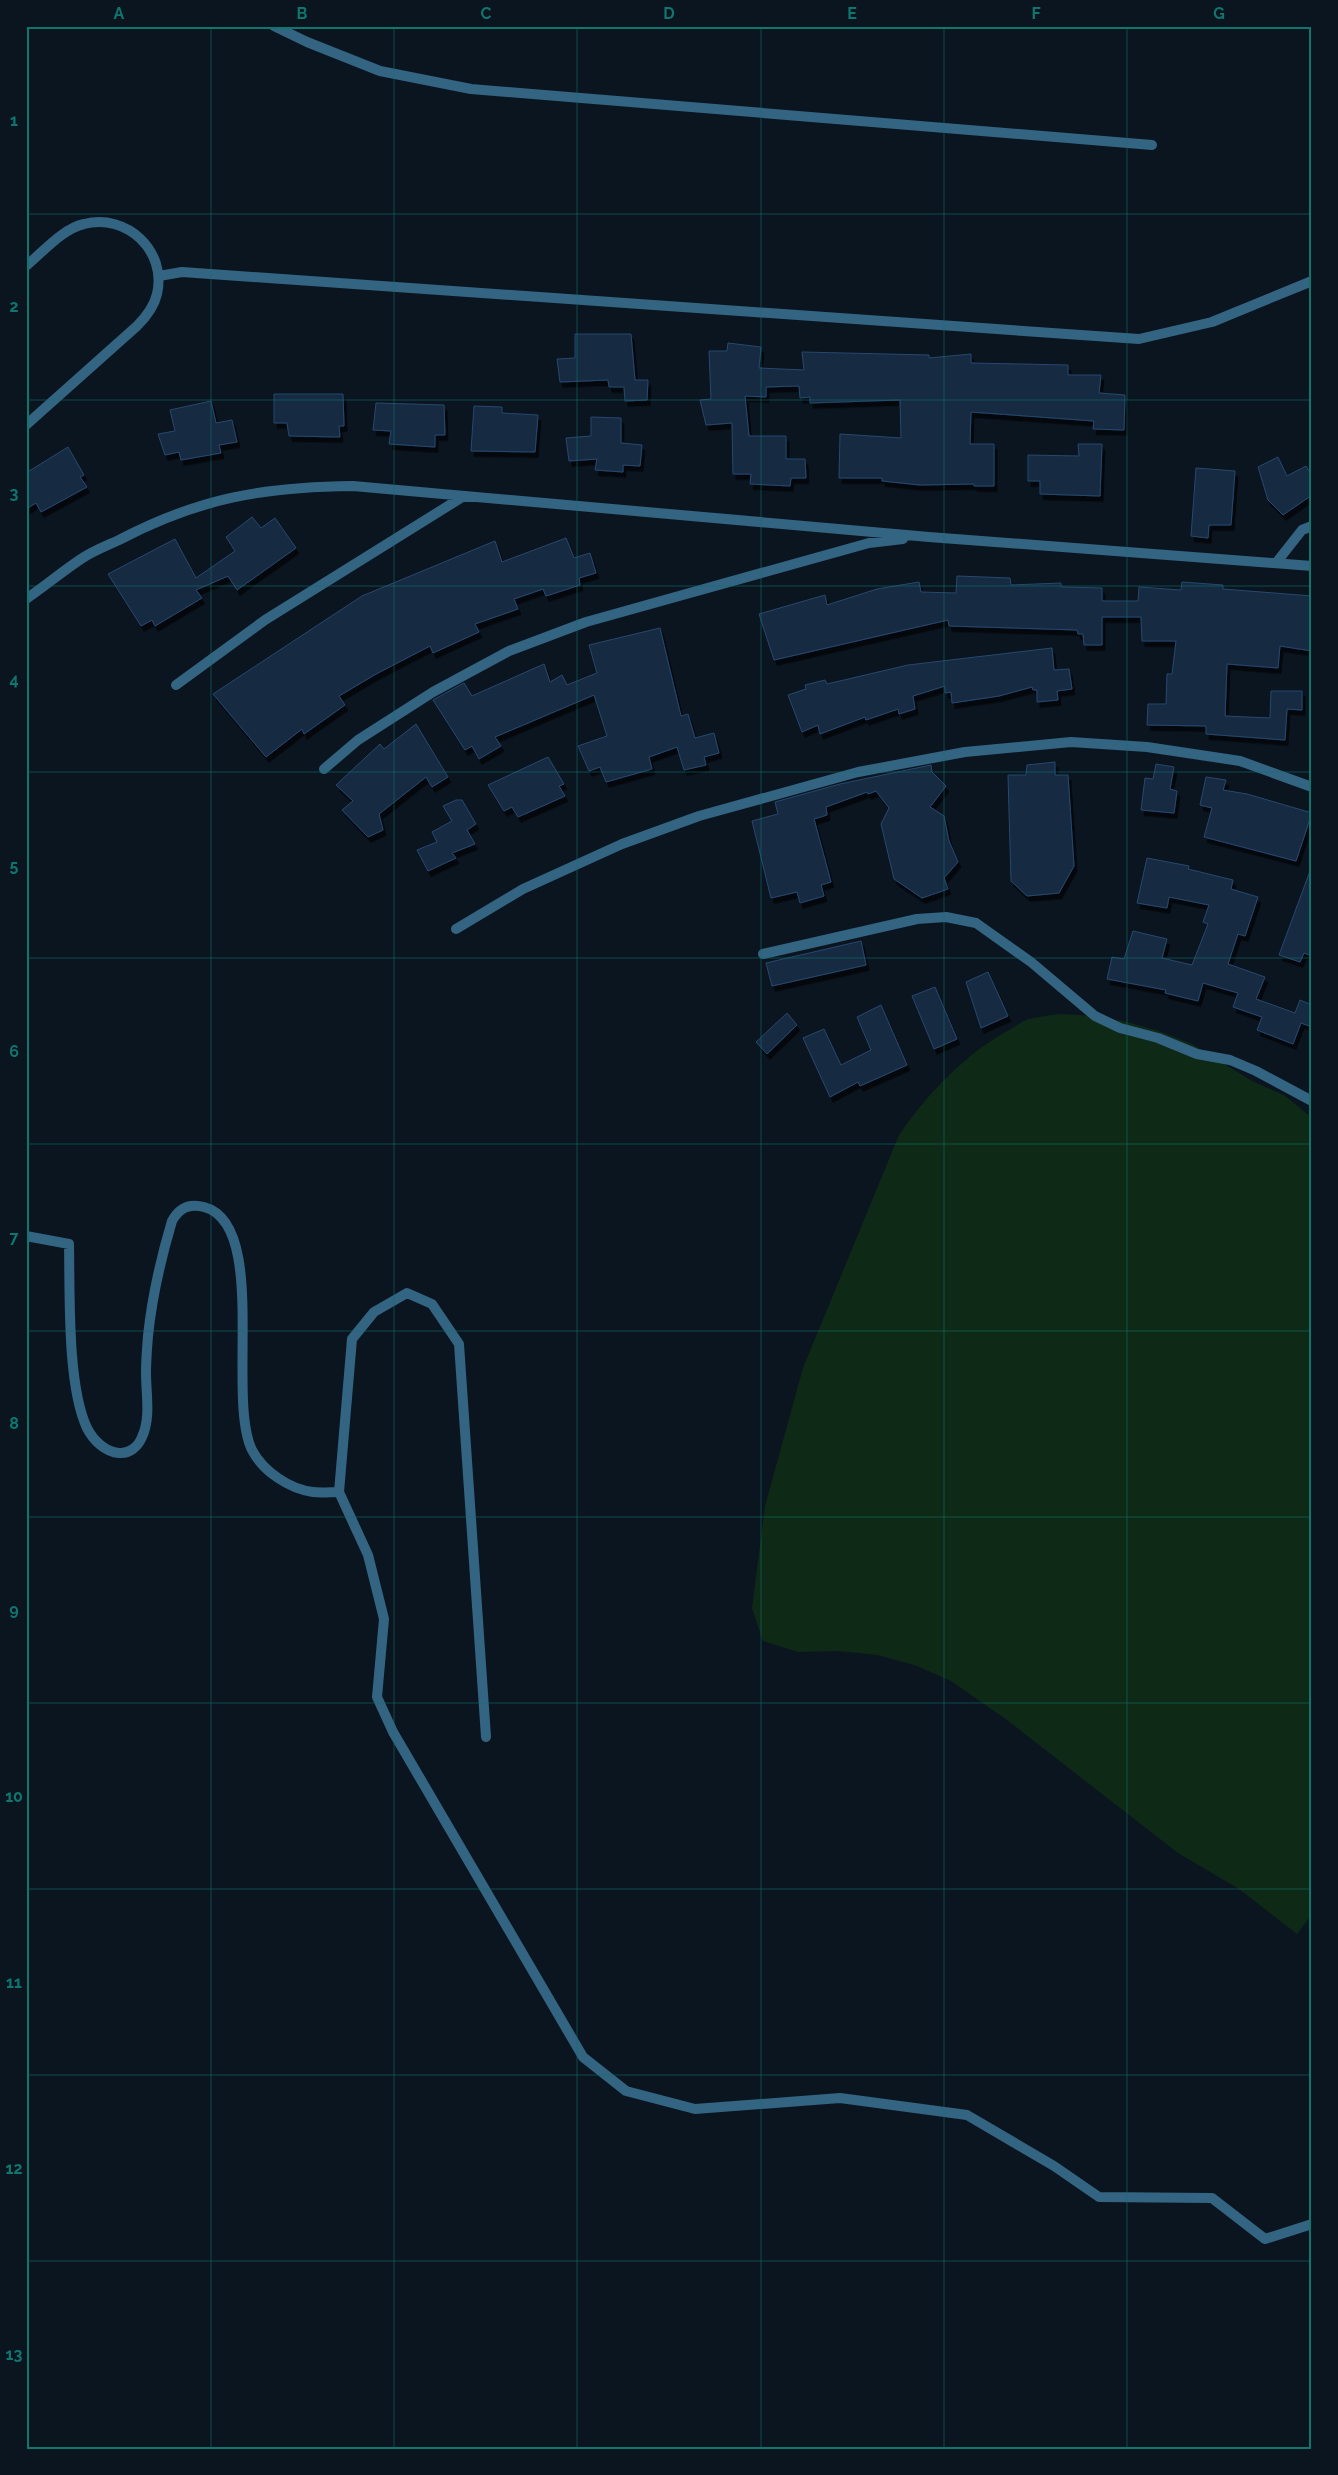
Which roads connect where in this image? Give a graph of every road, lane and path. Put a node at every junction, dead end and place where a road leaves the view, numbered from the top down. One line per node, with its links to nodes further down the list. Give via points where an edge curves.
1 (274, 26): 2 (street, via 306,42 380,70 471,90)
2 (1152, 145)
3 (26, 266): 4 (street, via 68,231 100,221 117,224 145,242)
4 (159, 276): 5 (street, via 192,273 1139,339 1212,322); 6 (street, via 157,295 150,312)
5 (1312, 281)
6 (26, 426)
7 (464, 496): 9 (street); 12 (street, via 353,486 297,487 244,494 197,506 140,529 83,558); 13 (street, via 264,620)
8 (1312, 526): 10 (street, via 1302,530)
9 (929, 537): 10 (street); 14 (street, via 869,543 586,622 509,652 424,698 358,740)
10 (1276, 563): 11 (street)
11 (1312, 566)
12 (26, 599)
13 (176, 685)
14 (324, 769)
15 (1312, 787): 16 (street, via 1240,761 1147,747 1072,742 965,752 858,772 699,816 622,844 523,889)
16 (456, 929)
17 (763, 954): 18 (street, via 917,920 946,917 976,923 1031,962 1095,1016 1120,1028 1158,1038 1197,1054 1230,1060 1256,1070)
18 (1312, 1101)
19 (26, 1236): 20 (street, via 69,1244 75,1375 83,1415 87,1428 99,1444 120,1453 128,1452 138,1444 146,1428 149,1333 155,1288 172,1221 177,1212 188,1206 202,1206 215,1212 230,1229 239,1256 242,1402 253,1451 266,1469 293,1486 314,1493)
20 (340, 1492): 21 (street, via 352,1340 374,1312 407,1293 432,1304 459,1344); 22 (street, via 368,1555 384,1619 377,1697 393,1732 583,2057 626,2091 695,2109 840,2098 967,2114 1099,2197 1212,2198 1265,2239)
21 (486, 1736)
22 (1312, 2224)

